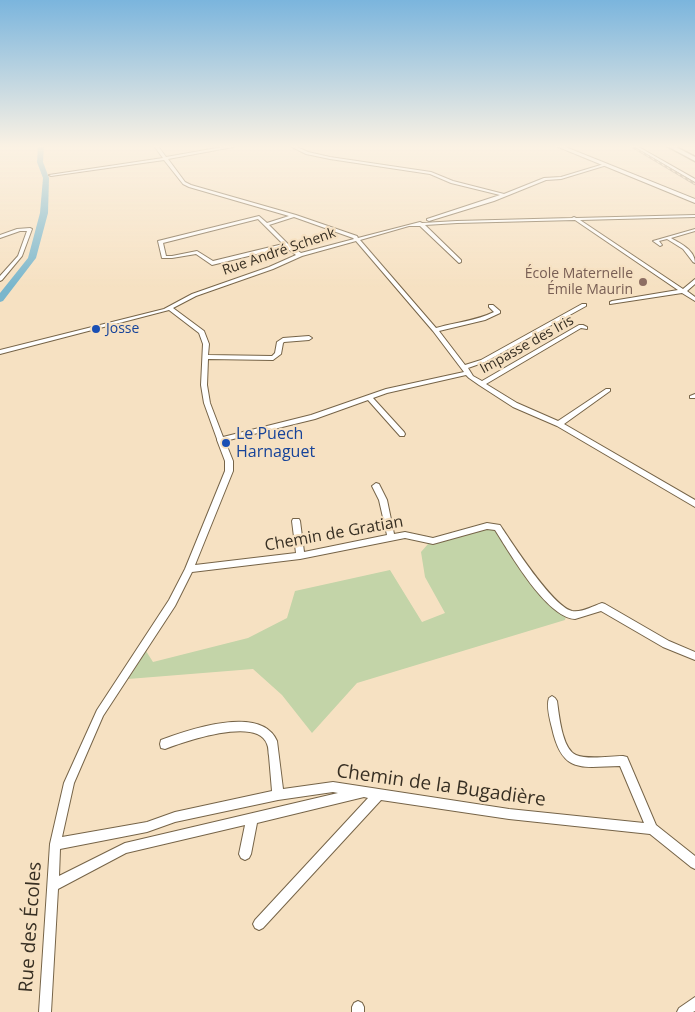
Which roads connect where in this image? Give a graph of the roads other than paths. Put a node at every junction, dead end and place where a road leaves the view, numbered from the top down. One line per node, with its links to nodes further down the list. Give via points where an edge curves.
1 (215, 193): 7 (street)
2 (498, 193): 5 (street)
3 (509, 193): 5 (street)
4 (676, 193): 6 (main road)
5 (505, 195): 10 (street)
6 (695, 201)
7 (294, 216): 11 (street); 15 (street)
8 (695, 216): 9 (street, Rue André Schenk)
9 (574, 218): 10 (street, Rue André Schenk); 23 (street)
10 (422, 223): 15 (street, Rue André Schenk); 19 (street)
11 (267, 224): 16 (street); 16 (street, via 255,217 162,240 162,255 172,258 197,252 209,262 217,262)
12 (695, 230): 14 (street)
13 (0, 237): 21 (street, via 30,229 20,256)
14 (668, 238): 17 (street, via 654,241); 20 (street, via 689,252)
15 (359, 239): 18 (street, Rue André Schenk); 30 (street)
16 (286, 245): 18 (street)
17 (660, 245)
18 (300, 255): 28 (street, Rue André Schenk, via 194,295)
19 (459, 261)
20 (695, 261)
21 (0, 279)
22 (695, 281): 23 (street)
23 (684, 292): 24 (street); 25 (street)
24 (695, 299)
25 (612, 303)
26 (584, 305): 34 (street, via 569,310)
27 (490, 306): 30 (street, via 498,312 486,320 456,323)
28 (170, 309): 32 (street, Rue André Schenk); 33 (street, Rue des Écoles, via 202,332 206,344)
29 (585, 328): 35 (street, Impasse des Iris, via 581,326)
30 (435, 330): 34 (street)
31 (309, 338): 33 (street, via 283,340 273,358)
32 (0, 352)
33 (205, 358): 40 (street, Rue des Écoles, via 207,403)
34 (465, 371): 35 (street); 37 (street)
35 (481, 384): 38 (street, via 515,405)
36 (608, 390): 38 (street)
37 (369, 397): 39 (street); 40 (street, via 313,417)
38 (559, 424): 42 (street)
39 (402, 434)
40 (220, 440): 46 (street, Rue des Écoles, via 229,462 229,471)
41 (376, 486): 44 (street, via 383,500)
42 (695, 504)
43 (296, 521): 45 (street)
44 (391, 537): 45 (street, Chemin de Gratian); 47 (street, Chemin de Gratian, via 405,535 434,541 487,526 497,527 527,573 564,611 572,615 602,607 659,640)
45 (300, 556): 46 (street, Chemin de Gratian)
46 (189, 569): 55 (street, Rue des Écoles, via 172,603 100,713 69,783)
47 (695, 656)
48 (552, 700): 54 (street, via 565,753 574,760 623,761)
49 (164, 744): 52 (street, via 201,732 231,727 260,728 272,741)
50 (363, 792): 51 (street, Chemin de la Bugadière); 52 (street, Chemin de la Bugadière, via 333,787); 53 (street)
51 (378, 795): 54 (street, Chemin de la Bugadière, via 509,814); 59 (street)
52 (278, 796): 55 (street, Chemin de la Bugadière, via 175,817 147,827)
53 (252, 819): 56 (street); 58 (street, via 125,848)
54 (652, 829): 57 (street)
55 (55, 844): 58 (street, Rue des Écoles)
56 (245, 854)
57 (695, 863)
58 (52, 886): 61 (street, Rue des Écoles)
59 (259, 924)
60 (695, 1003): 62 (street)
61 (45, 1012)
62 (683, 1012)

